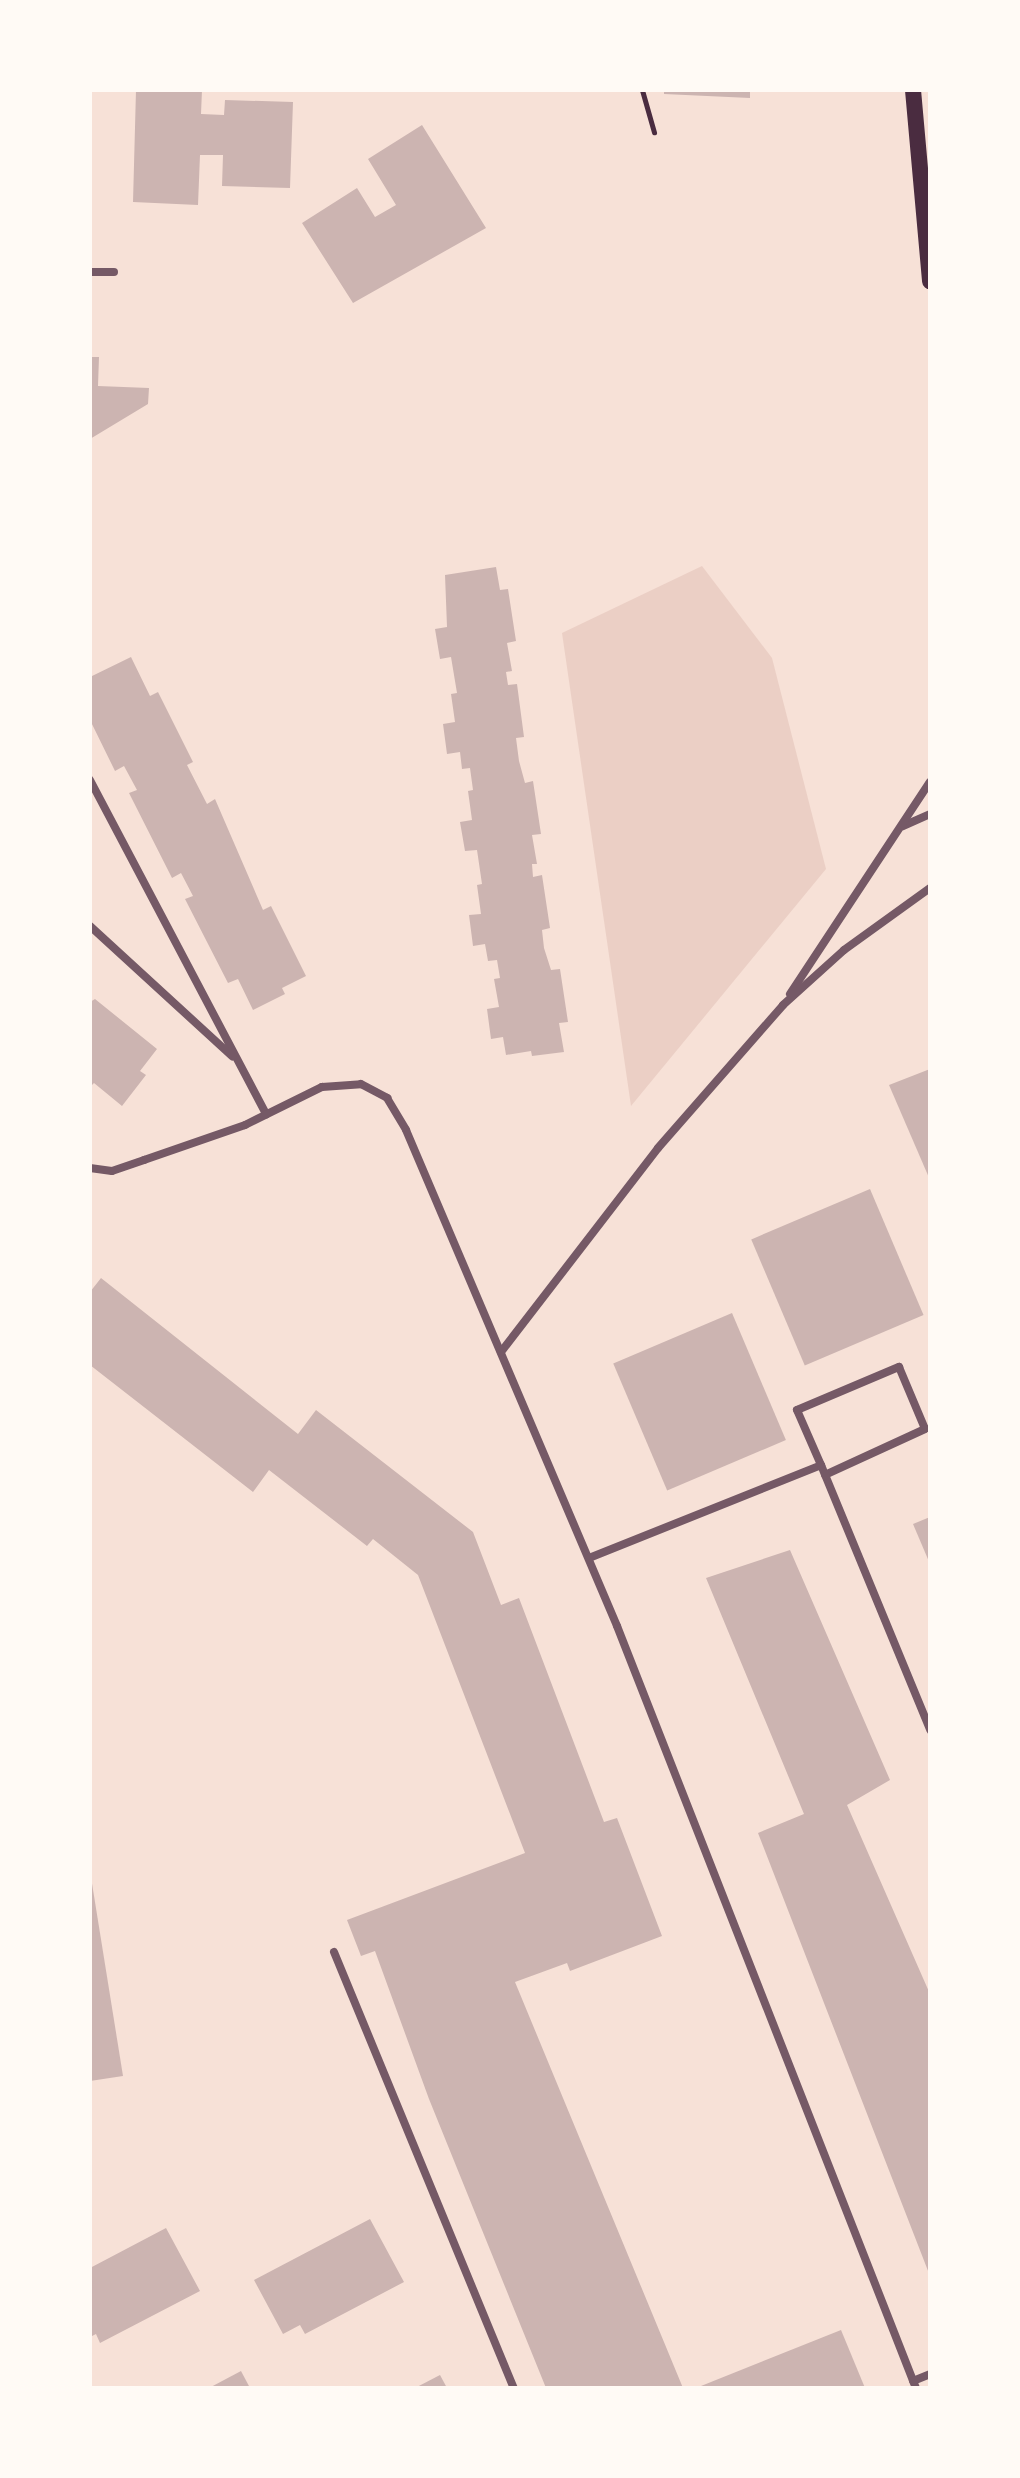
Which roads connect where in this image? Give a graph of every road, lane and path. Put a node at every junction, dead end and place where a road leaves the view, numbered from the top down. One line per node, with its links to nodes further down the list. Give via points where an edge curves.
1 (642, 90): 3 (path)
2 (913, 90): 6 (main road)
3 (654, 132)
4 (90, 272): 5 (street)
5 (114, 272)
6 (930, 281)
7 (90, 780): 14 (street)
8 (930, 782): 10 (street)
9 (930, 814): 10 (street)
10 (902, 827): 13 (street)
11 (928, 892): 13 (street, via 844,950)
12 (90, 926): 14 (street)
13 (783, 1005): 17 (street, via 658,1148)
14 (239, 1062): 15 (street)
15 (266, 1114): 16 (street, via 112,1171); 17 (street, via 322,1087 361,1084 387,1098 406,1130)
16 (90, 1168)
17 (501, 1352): 20 (street)
18 (821, 1465): 19 (street); 19 (street, via 797,1410 899,1367 925,1429); 20 (street)
19 (825, 1475): 21 (street)
20 (589, 1558): 24 (street)
21 (930, 1730)
22 (334, 1952): 25 (street)
23 (930, 2374): 24 (street)
24 (914, 2385)
25 (514, 2388)

